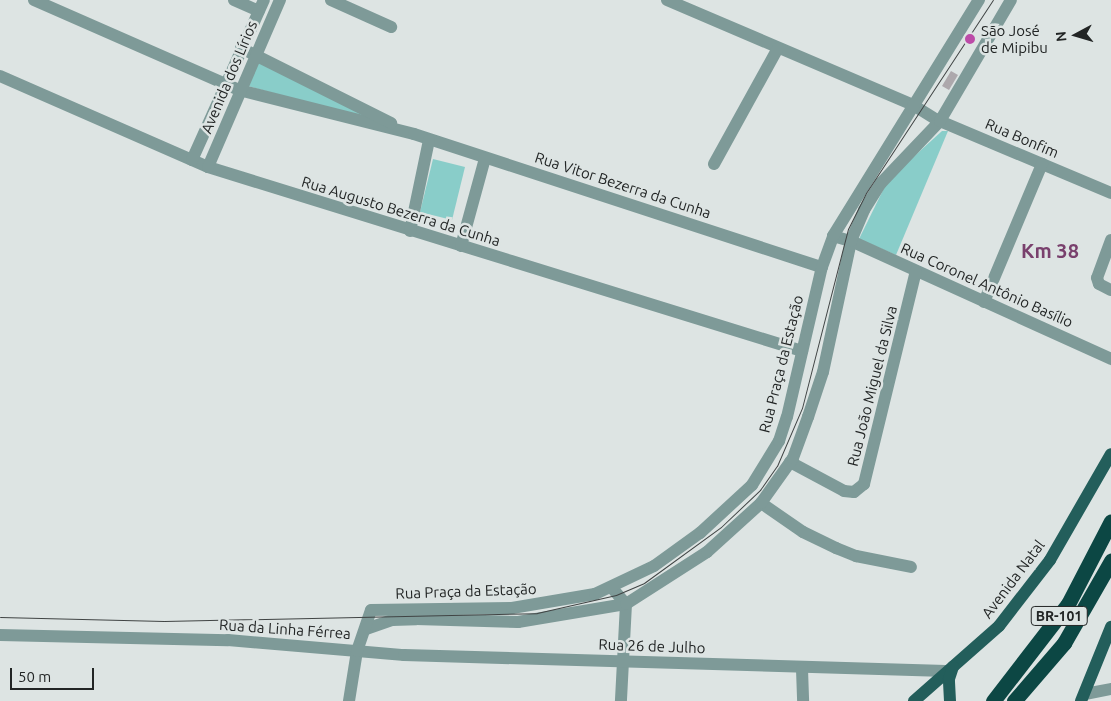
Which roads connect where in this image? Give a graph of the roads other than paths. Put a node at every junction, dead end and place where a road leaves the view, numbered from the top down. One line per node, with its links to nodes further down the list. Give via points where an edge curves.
1 (34, 0): 14 (street, Rua Vitor Bezerra da Cunha)
2 (234, 0): 8 (street)
3 (280, 0): 12 (street, Avenida dos Lírios)
4 (331, 0): 9 (street)
5 (667, 0): 11 (street, Rua Bonfim)
6 (979, 0): 16 (street, Rua Praça da Estação)
7 (1011, 0): 17 (street)
8 (261, 5): 10 (street, Avenida dos Lírios)
9 (391, 27)
10 (241, 48): 12 (street, Rua Vitor Bezerra da Cunha); 14 (street, Avenida dos Lírios)
11 (778, 48): 16 (street, Rua Bonfim); 22 (street)
12 (254, 55): 15 (street, Avenida dos Lírios); 18 (street, Rua Vitor Bezerra da Cunha)
13 (0, 76): 21 (street, Rua Augusto Bezerra da Cunha)
14 (226, 84): 15 (street, Rua Vitor Bezerra da Cunha); 21 (street, Avenida dos Lírios)
15 (239, 90): 18 (street, Rua Vitor Bezerra da Cunha); 24 (street, Avenida dos Lírios)
16 (917, 108): 17 (street, Rua Bonfim); 27 (street, Rua Praça da Estação)
17 (940, 121): 23 (street, Rua Bonfim); 29 (street, via 881,183 864,210)
18 (414, 134): 19 (street, Rua Vitor Bezerra da Cunha)
19 (429, 140): 20 (street, Rua Vitor Bezerra da Cunha); 26 (street)
20 (485, 158): 30 (street); 31 (street, Rua Vitor Bezerra da Cunha)
21 (192, 160): 24 (street, Rua Augusto Bezerra da Cunha)
22 (714, 164)
23 (1042, 164): 25 (street, Rua Bonfim); 34 (street)
24 (208, 167): 26 (street, Rua Augusto Bezerra da Cunha)
25 (1111, 193)
26 (410, 231): 30 (street, Rua Augusto Bezerra da Cunha)
27 (832, 236): 29 (street, Rua Coronel Antônio Basílio); 31 (street, Rua Praça da Estação)
28 (1111, 240): 33 (street, via 1097,278 1099,284)
29 (851, 241): 32 (street, Rua Coronel Antônio Basílio); 38 (street, via 822,372)
30 (461, 246): 35 (street, Rua Augusto Bezerra da Cunha)
31 (822, 267): 35 (street, Rua Praça da Estação)
32 (916, 271): 34 (street, Rua Coronel Antônio Basílio); 38 (street, Rua João Miguel da Silva, via 864,484 854,492 844,491)
33 (1111, 290)
34 (984, 302): 36 (street, Rua Coronel Antônio Basílio)
35 (802, 351): 43 (street, Rua Praça da Estação, via 779,441 752,485 676,551)
36 (1111, 359)
37 (1111, 454): 51 (main road, Avenida Natal, via 1050,560 999,626)
38 (791, 460): 39 (street, Rua da Linha Férrea)
39 (761, 503): 42 (street, via 803,532 836,548 856,556); 44 (street, Rua da Linha Férrea, via 707,552)
40 (1111, 521): 59 (highway, BR-101, via 1068,604)
41 (1111, 561): 60 (highway, BR-101, via 1064,643)
42 (911, 567)
43 (612, 588): 44 (street); 46 (street, Rua Praça da Estação, via 571,600 519,607 371,610)
44 (626, 604): 46 (street, Rua da Linha Férrea, via 518,622 416,618 392,620); 49 (street)
45 (1111, 627): 53 (main road)
46 (366, 629): 48 (street, Rua da Linha Férrea)
47 (0, 635): 48 (street, Rua da Linha Férrea, via 228,640)
48 (358, 651): 49 (street, Rua 26 de Julho); 54 (street)
49 (621, 661): 50 (street, Rua 26 de Julho); 55 (street)
50 (802, 669): 51 (street, Rua 26 de Julho); 56 (street)
51 (949, 669): 57 (main road, Avenida Natal); 58 (main road)
52 (1111, 689): 53 (street)
53 (1083, 697)
54 (348, 701)
55 (621, 701)
56 (803, 701)
57 (914, 701)
58 (950, 701)
59 (993, 701)
60 (1014, 701)

